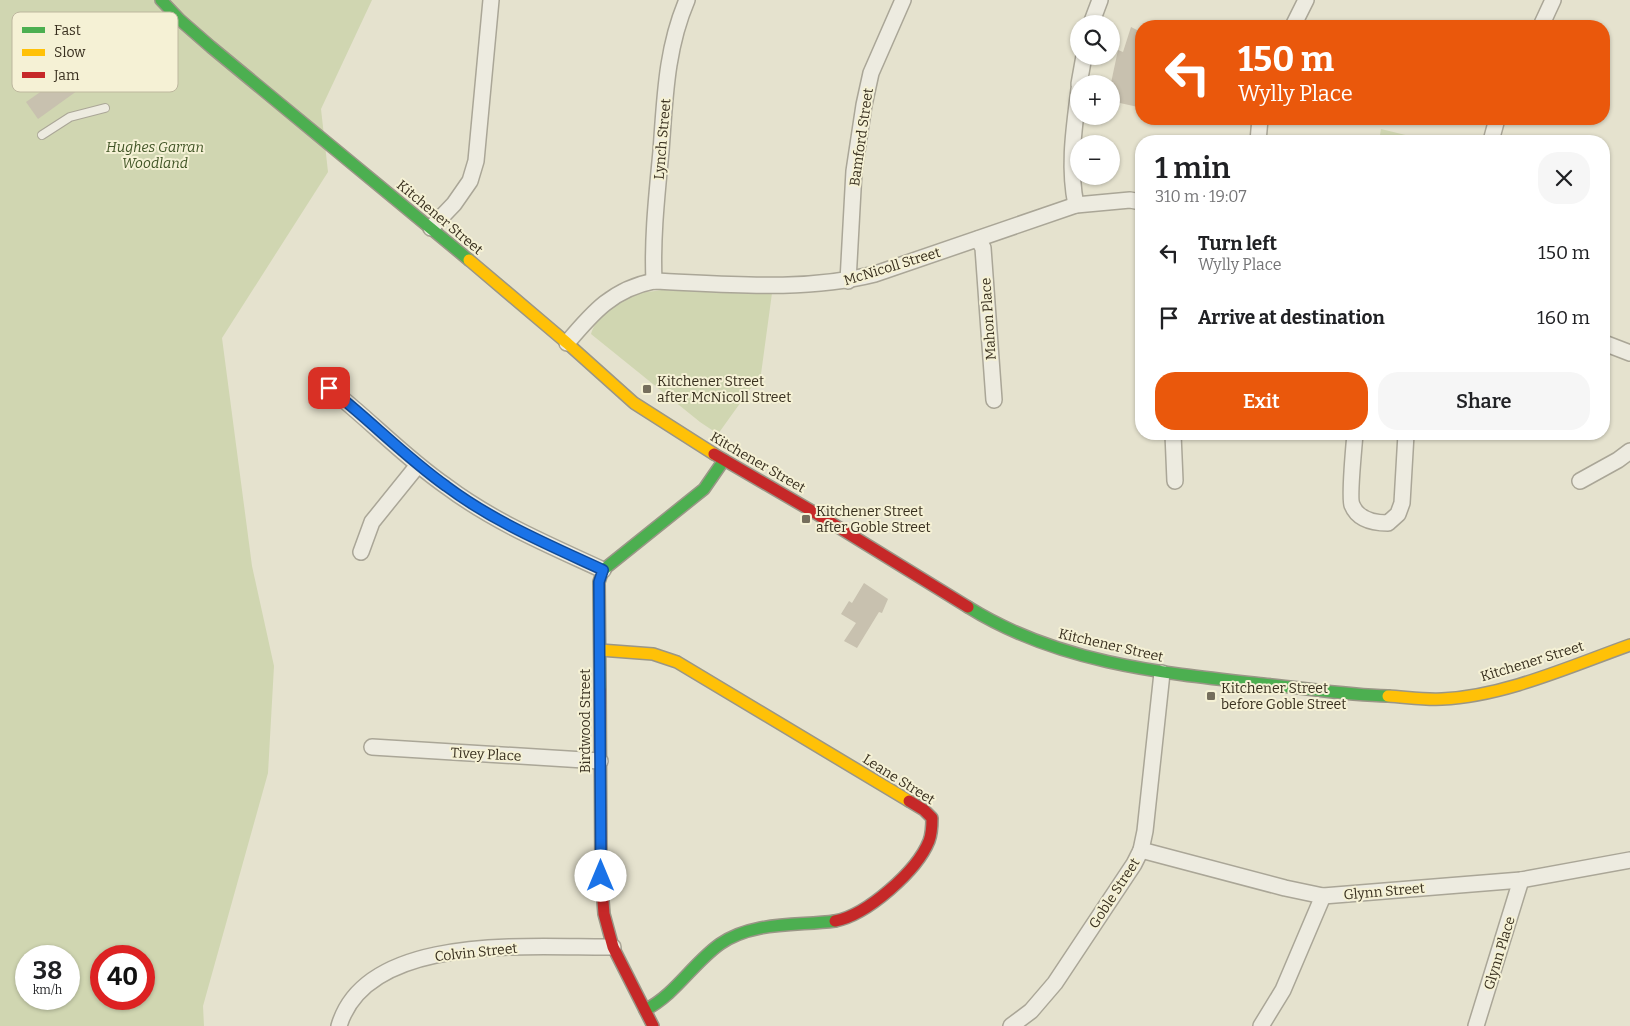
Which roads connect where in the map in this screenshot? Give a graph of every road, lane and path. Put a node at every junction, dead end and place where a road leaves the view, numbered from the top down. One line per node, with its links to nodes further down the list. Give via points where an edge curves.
1 (161, 0): 8 (street, Kitchener Street)
2 (491, 0): 18 (street, via 476,161 470,181)
3 (687, 0): 20 (street, Lynch Street, via 676,24 668,62 653,249)
4 (903, 0): 21 (street, Bamford Street, via 871,73 864,105 854,171)
5 (1100, 0): 9 (street)
6 (1306, 0): 11 (street)
7 (1553, 0): 12 (street)
8 (172, 12)
9 (1094, 15)
10 (178, 18): 18 (street, Kitchener Street)
11 (1296, 20)
12 (1545, 20)
13 (105, 108): 15 (lane, via 70,117)
14 (1075, 125): 17 (street, via 1071,181)
15 (42, 135)
16 (1135, 201): 17 (street, McNicoll Street)
17 (1076, 206): 19 (street, McNicoll Street)
18 (431, 228): 22 (street, Kitchener Street)
19 (978, 239): 21 (street, McNicoll Street); 26 (street, Mahon Place, via 983,248)
20 (654, 281): 21 (street, McNicoll Street, via 773,286); 22 (street, McNicoll Street, via 617,294)
21 (848, 281)
22 (567, 343): 31 (street, Kitchener Street, via 634,403)
23 (1610, 345): 24 (street)
24 (1630, 353)
25 (329, 388): 32 (street)
26 (994, 400)
27 (1173, 440): 34 (street)
28 (1355, 440): 29 (street, via 1351,504 1361,518 1388,523 1398,514 1402,503)
29 (1406, 440)
30 (1630, 451): 33 (street)
31 (724, 460): 36 (street, via 704,489); 39 (street, Kitchener Street, via 981,615 1074,654)
32 (418, 465): 35 (street, via 372,522); 36 (street, via 510,527)
33 (1580, 480)
34 (1175, 482)
35 (361, 552)
36 (603, 570): 38 (street, Birdwood Street, via 599,582)
37 (1630, 645): 39 (street, Kitchener Street, via 1518,684 1442,699 1378,696)
38 (600, 650): 41 (street, Birdwood Street); 47 (street, Leane Street, via 653,654 677,662 924,810 932,818 932,837 923,852 904,876 862,911 839,921 758,928 731,937 708,954 656,1006)
39 (1162, 673): 42 (street, Goble Street)
40 (372, 748): 41 (street, Tivey Place)
41 (600, 761): 46 (street, Birdwood Street, via 604,914)
42 (1141, 850): 45 (street, Glynn Street); 50 (street, Goble Street, via 1055,983 1032,1011)
43 (1630, 860): 44 (street, Glynn Street)
44 (1521, 880): 45 (street, Glynn Street); 52 (street, Glynn Place)
45 (1323, 896): 51 (street, via 1284,990)
46 (613, 947): 47 (street, Birdwood Street); 48 (street, Colvin Street, via 516,947 443,953 411,961 382,973 359,991 342,1014)
47 (645, 1010): 49 (street, Birdwood Street)
48 (339, 1026)
49 (653, 1026)
50 (1011, 1026)
51 (1261, 1026)
52 (1476, 1026)

